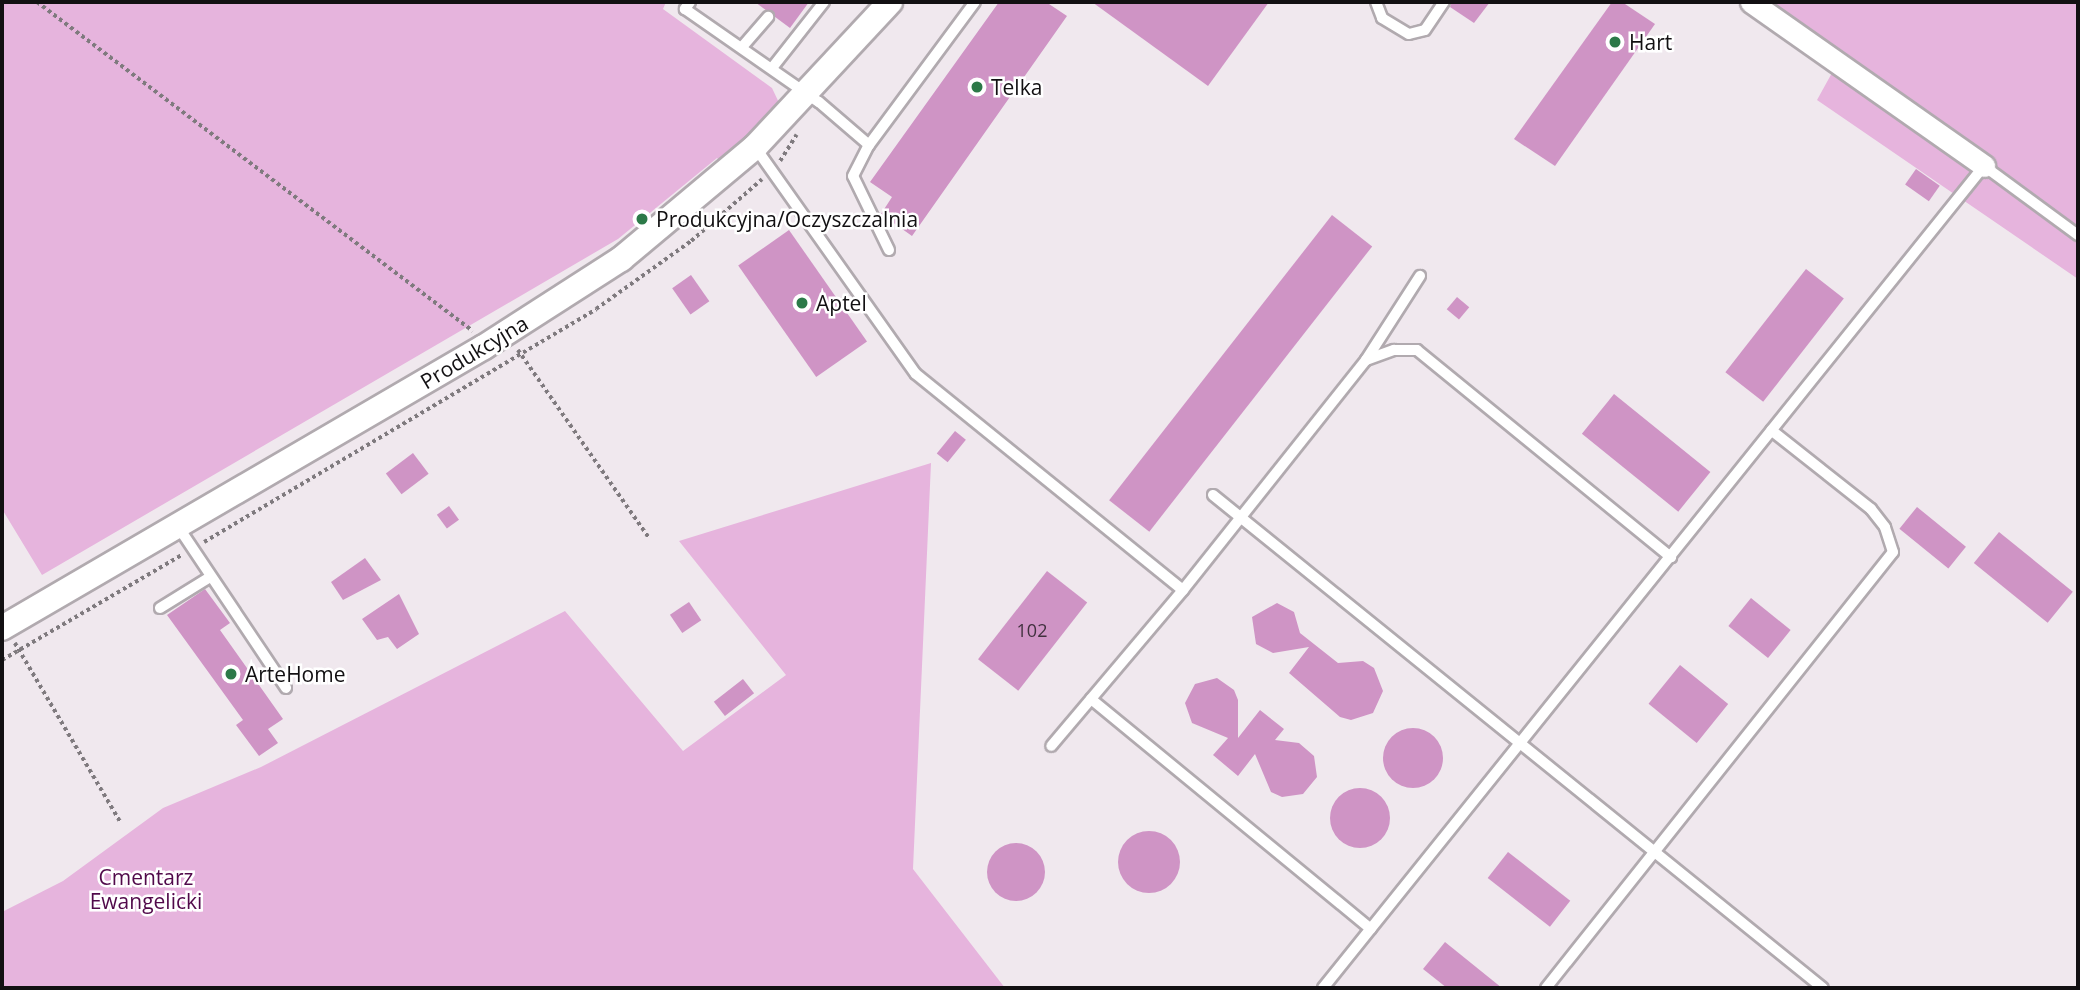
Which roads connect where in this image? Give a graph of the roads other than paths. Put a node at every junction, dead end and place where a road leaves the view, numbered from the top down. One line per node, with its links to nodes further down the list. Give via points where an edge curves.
1 (690, 2): 9 (lane, via 685,9)
2 (824, 2): 10 (lane)
3 (890, 2): 11 (street, Produkcyjna)
4 (975, 2): 12 (lane)
5 (1376, 2): 6 (lane, via 1382,18 1409,34 1425,30)
6 (1444, 2)
7 (1751, 2): 14 (street)
8 (768, 17): 9 (lane)
9 (742, 47): 10 (lane)
10 (772, 68): 11 (lane)
11 (809, 95): 12 (lane); 13 (street, Produkcyjna)
12 (869, 145): 16 (lane, via 853,176)
13 (755, 147): 22 (street, Produkcyjna, via 726,176 621,259 508,333 477,338); 25 (lane, via 916,374)
14 (1984, 166): 15 (lane); 19 (lane)
15 (2078, 235)
16 (889, 250)
17 (1420, 276): 18 (lane)
18 (1366, 360): 21 (lane); 23 (lane, via 1417,350)
19 (1771, 430): 23 (lane); 32 (lane, via 1871,509 1885,527 1894,552)
20 (1213, 495): 21 (lane)
21 (1242, 519): 25 (lane); 30 (lane)
22 (177, 525): 24 (lane); 27 (street, Produkcyjna)
23 (1671, 557): 30 (lane)
24 (210, 577): 26 (lane); 28 (lane)
25 (1183, 590): 29 (lane)
26 (160, 608)
27 (4, 627)
28 (286, 688)
29 (1091, 699): 31 (lane); 33 (lane)
30 (1520, 744): 32 (lane); 33 (lane)
31 (1051, 746)
32 (1654, 852): 35 (lane); 36 (lane)
33 (1371, 929): 34 (lane)
34 (1323, 988)
35 (1546, 988)
36 (1823, 988)

